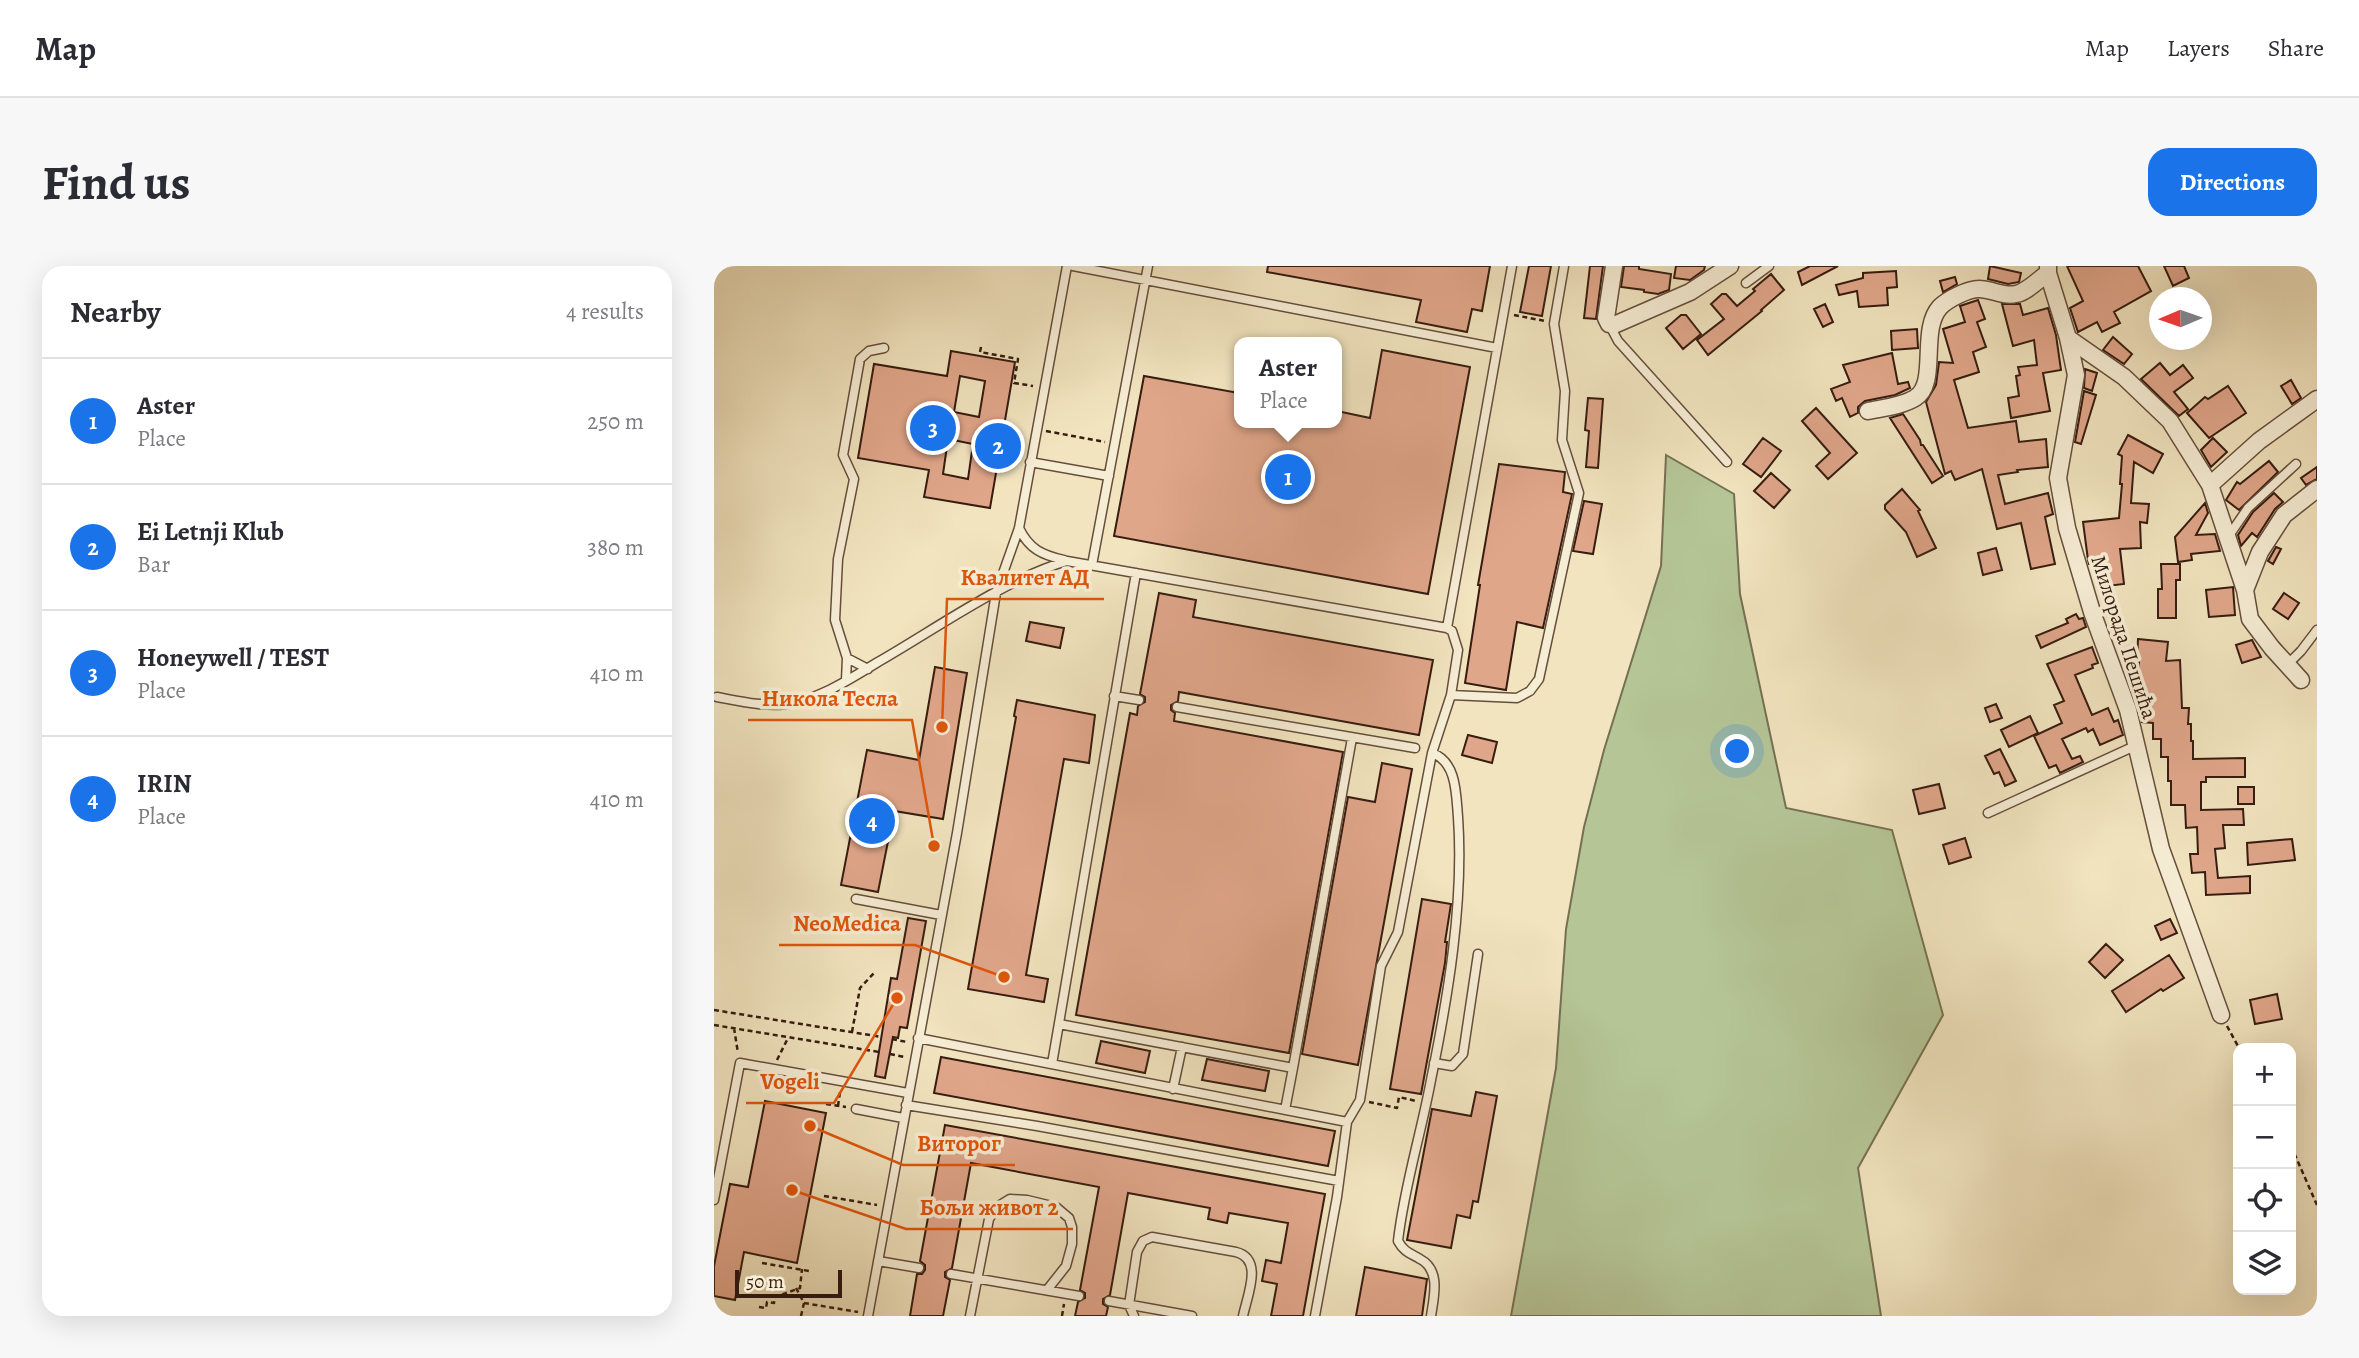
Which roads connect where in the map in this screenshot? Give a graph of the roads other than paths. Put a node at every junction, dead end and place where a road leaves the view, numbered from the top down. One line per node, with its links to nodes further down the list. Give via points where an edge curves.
1 (1067, 266): 18 (lane)
2 (1073, 266): 10 (lane)
3 (1147, 266): 10 (lane)
4 (1512, 266): 15 (lane)
5 (1564, 266): 38 (lane, via 1554,324 1565,391 1562,440 1579,493 1539,679 1517,698)
6 (1614, 266): 12 (street, via 1606,318)
7 (1731, 266): 12 (street, via 1690,292)
8 (1769, 266): 11 (lane)
9 (2048, 269): 13 (street, Милорада Пешића); 17 (street, via 2018,294 1978,289 1940,307 1929,327 1923,390 1914,398)
10 (1145, 280): 15 (lane); 21 (lane)
11 (1746, 283)
12 (1609, 324): 19 (lane, via 1618,341)
13 (2068, 338): 22 (street, via 2124,377 2170,421); 44 (street, Милорада Пешића, via 2076,375 2059,478 2065,515)
14 (884, 348): 33 (lane, via 859,359 843,455 853,479 838,559 835,620)
15 (1497, 348): 31 (lane)
16 (2317, 399): 22 (street, via 2259,441)
17 (1868, 411)
18 (1030, 462): 21 (lane); 24 (lane)
19 (1727, 462)
20 (2296, 464): 25 (lane, via 2248,508)
21 (1109, 476): 27 (lane)
22 (2210, 485): 25 (street)
23 (2317, 489): 29 (street, via 2284,515 2260,552)
24 (1018, 528): 26 (lane, via 1031,547); 30 (lane)
25 (2228, 537): 29 (street)
26 (1067, 561): 27 (lane); 30 (lane)
27 (1092, 565): 28 (lane)
28 (1136, 573): 31 (lane); 39 (lane)
29 (2245, 590): 34 (street, via 2250,619)
30 (996, 593): 35 (lane); 49 (lane)
31 (1447, 628): 38 (lane, via 1458,650)
32 (2317, 630): 34 (lane)
33 (847, 658): 35 (lane); 36 (lane)
34 (2287, 665): 37 (street)
35 (868, 669): 36 (lane)
36 (846, 680): 40 (lane, via 824,693 786,704)
37 (2301, 680)
38 (1451, 695): 46 (lane)
39 (1114, 696): 41 (lane); 52 (lane)
40 (717, 697)
41 (1139, 700)
42 (1177, 707): 43 (lane)
43 (1353, 737): 45 (lane); 57 (lane)
44 (2137, 746): 47 (lane); 51 (street, Милорада Пешића, via 2161,849)
45 (1415, 748)
46 (1432, 753): 55 (lane, via 1450,769 1461,854); 64 (lane, via 1398,932 1381,966 1360,1100)
47 (1988, 813)
48 (856, 899): 49 (lane)
49 (942, 915): 53 (lane)
50 (1478, 954): 55 (lane, via 1463,1054 1452,1066)
51 (2221, 1015)
52 (1059, 1024): 54 (lane); 56 (lane)
53 (918, 1041): 56 (lane); 59 (lane)
54 (1182, 1047): 57 (lane); 58 (lane)
55 (1434, 1063): 81 (lane, via 1398,1241 1434,1274)
56 (1052, 1064): 58 (lane)
57 (1293, 1068): 62 (lane)
58 (1173, 1089): 62 (lane)
59 (908, 1093): 60 (lane); 66 (lane, via 740,1063)
60 (906, 1105): 63 (lane); 65 (lane)
61 (856, 1109): 63 (lane)
62 (1285, 1110): 64 (lane)
63 (904, 1118): 67 (lane)
64 (1347, 1122): 65 (lane)
65 (1339, 1181): 80 (lane)
66 (714, 1200)
67 (878, 1261): 68 (lane); 75 (lane)
68 (919, 1268)
69 (951, 1274): 70 (lane)
70 (978, 1278): 71 (lane); 71 (lane, via 989,1219 1010,1199 1027,1200 1056,1207 1073,1227 1066,1266); 76 (lane)
71 (1047, 1290): 72 (lane)
72 (1079, 1296)
73 (1109, 1301): 74 (lane)
74 (1129, 1305): 77 (lane); 78 (lane); 79 (lane, via 1137,1252 1143,1241 1152,1237 1248,1258 1252,1272)
75 (868, 1315)
76 (971, 1316)
77 (1134, 1316)
78 (1192, 1316)
79 (1243, 1316)
80 (1315, 1316)
81 (1431, 1316)

